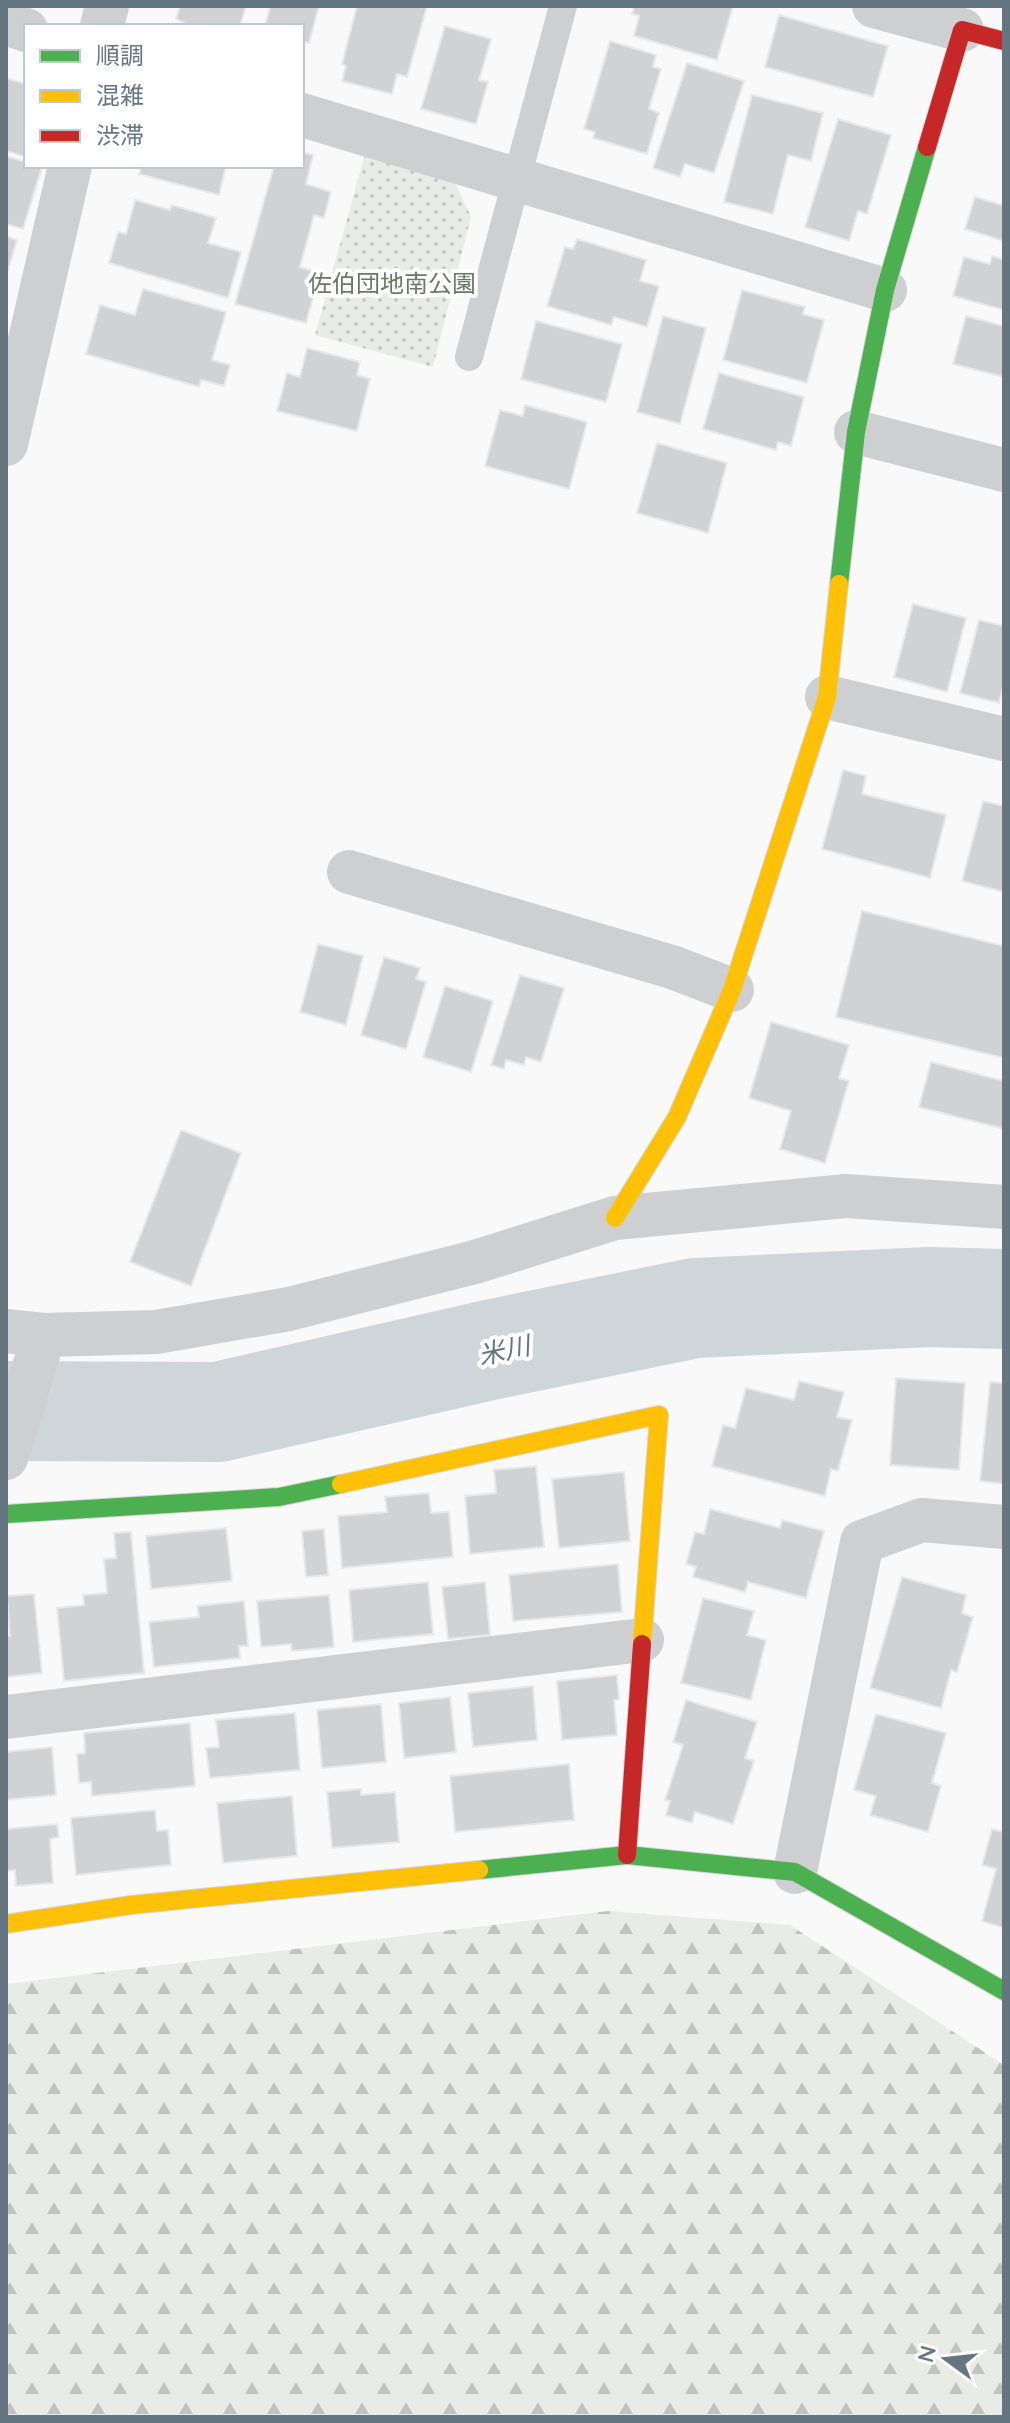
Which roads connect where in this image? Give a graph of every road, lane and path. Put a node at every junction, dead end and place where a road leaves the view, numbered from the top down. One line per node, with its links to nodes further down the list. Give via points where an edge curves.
1 (563, 6): 7 (lane)
2 (874, 6): 3 (street)
3 (962, 30): 4 (street); 8 (street)
4 (1004, 41)
5 (304, 116): 7 (street)
6 (70, 168): 11 (street)
7 (516, 180): 8 (street); 9 (lane)
8 (885, 290): 10 (street)
9 (469, 357)
10 (856, 432): 12 (street); 13 (street)
11 (6, 444)
12 (1004, 470)
13 (827, 697): 14 (street); 16 (street)
14 (1004, 739)
15 (349, 872): 16 (street, via 672,967)
16 (732, 990): 18 (street, via 677,1117)
17 (1004, 1207): 18 (street, via 846,1196)
18 (615, 1218): 19 (street, via 475,1262 289,1309 156,1332)
19 (29, 1341): 20 (street)
20 (6, 1458)
21 (6, 1514): 23 (street, via 279,1497 659,1415)
22 (1004, 1527): 26 (street, via 922,1520 862,1542)
23 (642, 1640): 24 (street); 25 (street)
24 (6, 1717)
25 (627, 1855): 26 (street); 27 (street, via 131,1905)
26 (795, 1872): 28 (street)
27 (6, 1924)
28 (1004, 1991)

